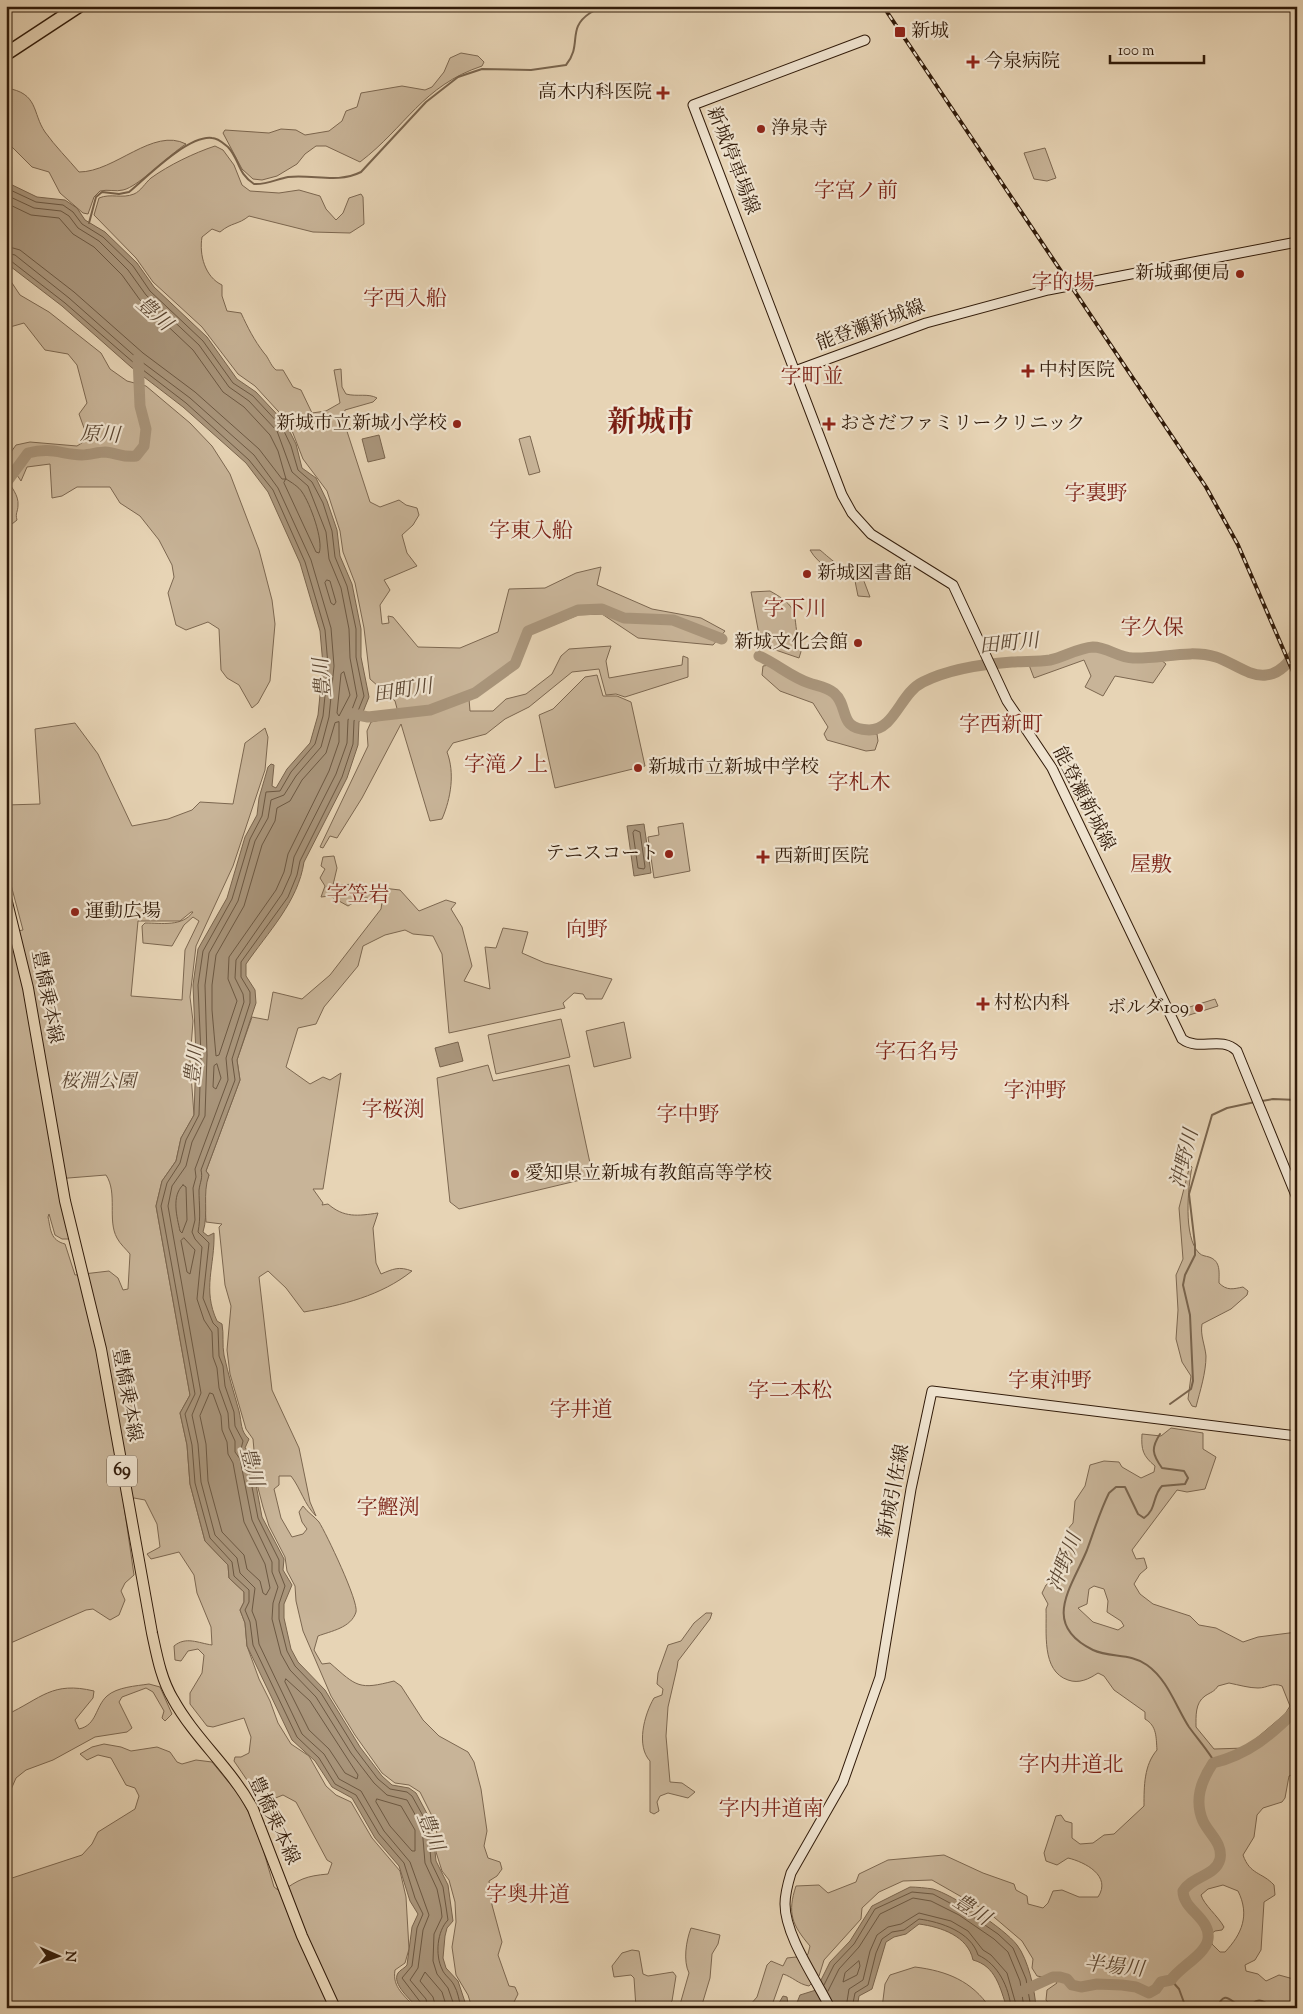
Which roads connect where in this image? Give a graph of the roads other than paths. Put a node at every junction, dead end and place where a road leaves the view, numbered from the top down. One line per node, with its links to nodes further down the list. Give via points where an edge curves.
1 (79, 6): 3 (highway)
2 (865, 40): 5 (main road, 新城停車場線, via 693,105)
3 (6, 54)
4 (1297, 242): 5 (main road, 能登瀬新城線, via 1048,290 926,323)
5 (795, 370): 7 (main road, 能登瀬新城線, via 835,480 850,510 876,537 953,585 1007,701 1052,768 1182,1039 1190,1044 1226,1043 1233,1046 1241,1058)
6 (6, 898): 9 (main road, 豊橋乗本線 / 69, via 28,988 65,1201 101,1349 163,1678 182,1714 242,1789 302,1936)
7 (1297, 1198)
8 (1297, 1436): 10 (main road, 新城引佐線, via 932,1392 910,1494 880,1677 843,1782 791,1873 787,1889 785,1905 789,1925)
9 (336, 2008)
10 (830, 2008)

